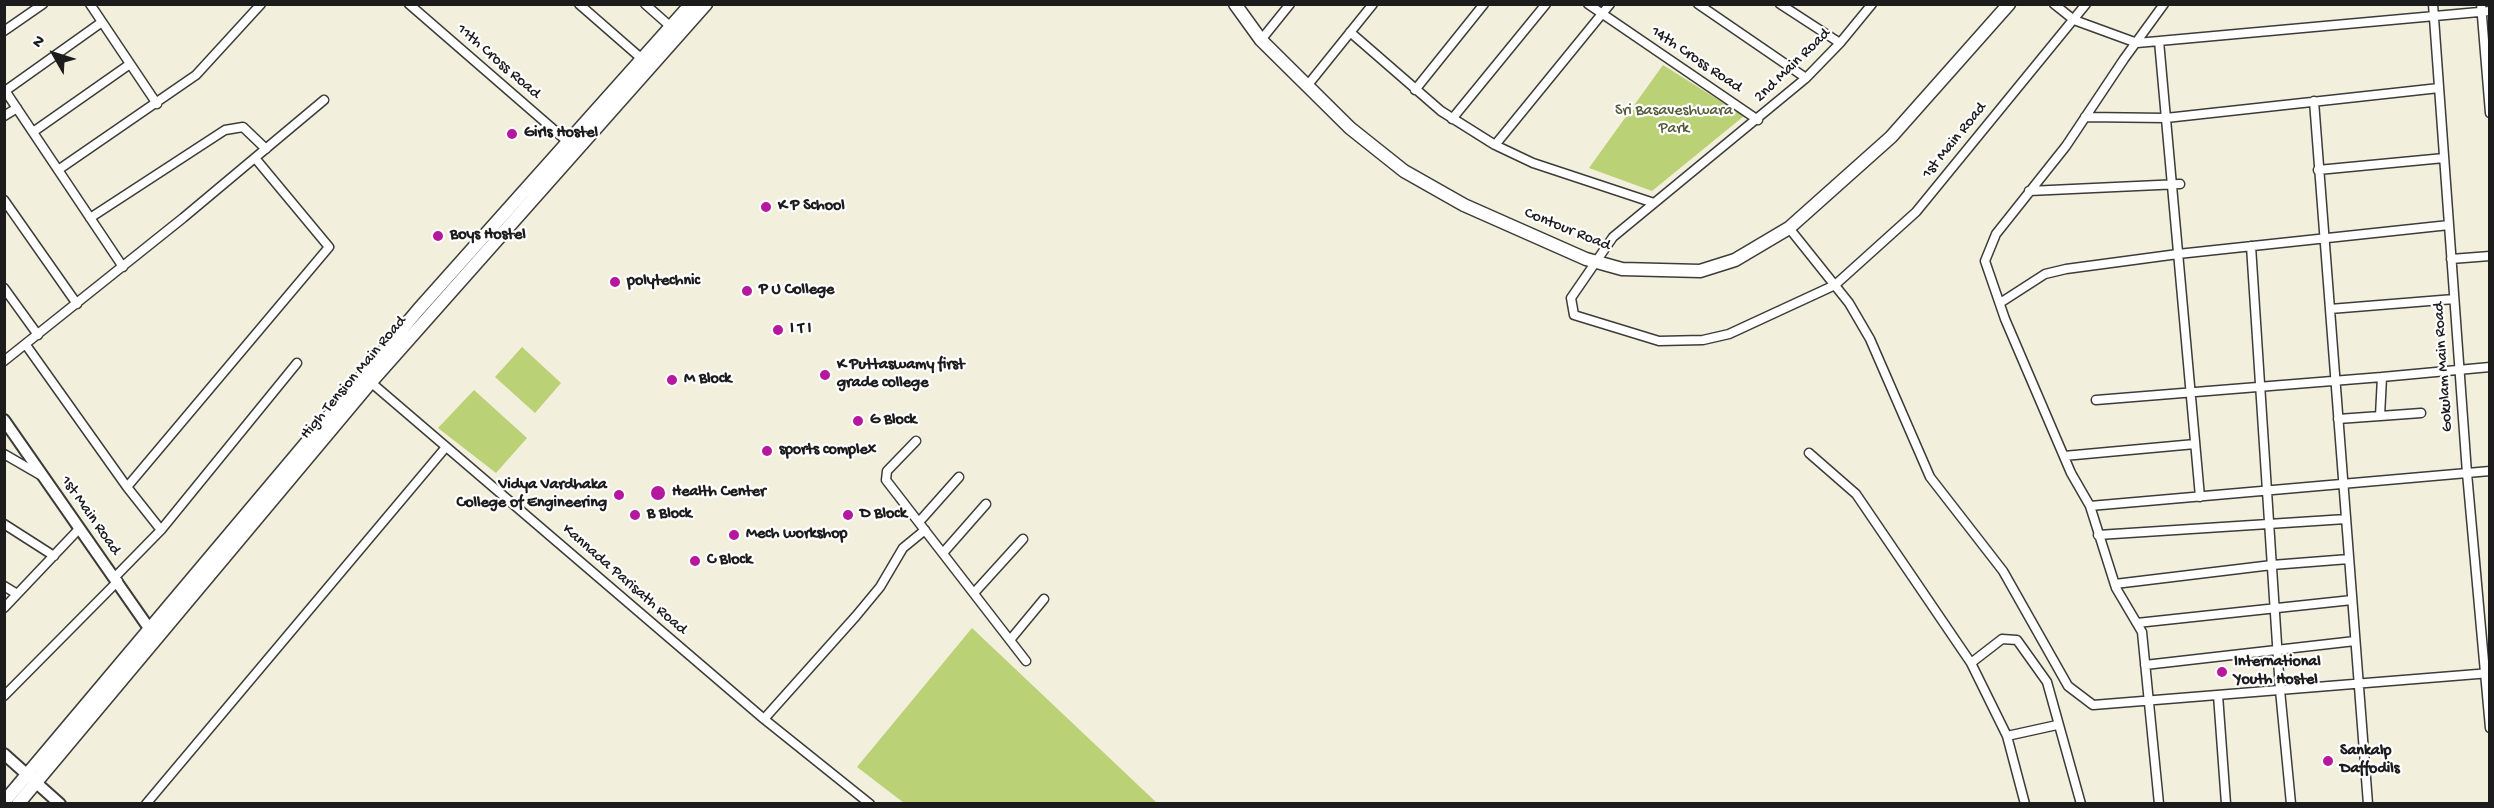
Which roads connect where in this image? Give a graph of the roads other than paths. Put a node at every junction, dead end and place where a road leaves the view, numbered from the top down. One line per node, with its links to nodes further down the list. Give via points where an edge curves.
1 (43, 4): 30 (street)
2 (90, 4): 28 (street)
3 (261, 4): 45 (street, via 196,75)
4 (409, 4): 54 (street, 11th Cross Road)
5 (579, 4): 36 (street)
6 (645, 4): 29 (street)
7 (691, 4): 29 (main road)
8 (706, 4): 88 (main road, High Tension Main Road)
9 (1234, 4): 32 (main road, Contour Road)
10 (1290, 4): 32 (street)
11 (1373, 4): 31 (street)
12 (1484, 4): 42 (street)
13 (1546, 4): 51 (street)
14 (1588, 4): 25 (street, 14th Cross Road)
15 (1610, 4): 25 (street)
16 (1698, 4): 38 (street)
17 (1780, 4): 34 (street)
18 (1872, 4): 34 (street, 2nd Main Road)
19 (2009, 4): 67 (main road, Contour Road, via 1891,137)
20 (2054, 4): 27 (street)
21 (2086, 4): 27 (street, 1st Main Road)
22 (2164, 4): 35 (street)
23 (2433, 4): 26 (street, Gokulam Main Road)
24 (2484, 9): 26 (street); 47 (street)
25 (1603, 14): 52 (street, 14th Cross Road); 55 (street)
26 (2434, 17): 33 (street); 40 (street, Gokulam Main Road)
27 (2074, 20): 35 (street); 75 (street, 1st Main Road, via 1916,212)
28 (102, 22): 37 (street); 41 (street)
29 (671, 27): 36 (main road)
30 (4, 31)
31 (1350, 32): 39 (street); 42 (street)
32 (1261, 40): 39 (main road, Contour Road)
33 (2159, 40): 35 (street); 50 (street)
34 (1840, 43): 38 (street, 2nd Main Road)
35 (2137, 43): 49 (street)
36 (642, 59): 54 (main road)
37 (130, 64): 45 (street); 53 (street)
38 (1806, 78): 52 (street, 2nd Main Road)
39 (1306, 86): 73 (main road, Contour Road, via 1404,171 1464,205)
40 (2439, 88): 44 (street); 58 (street, Gokulam Main Road)
41 (5, 90): 46 (street)
42 (1415, 90): 51 (street)
43 (324, 100): 56 (street)
44 (2314, 102): 50 (street); 60 (street)
45 (157, 104): 59 (street)
46 (17, 108): 48 (street); 53 (street)
47 (2490, 113)
48 (4, 116)
49 (2085, 117): 50 (street); 62 (street)
50 (2166, 118): 61 (street)
51 (1452, 119): 55 (street)
52 (1758, 120): 64 (street, 2nd Main Road)
53 (33, 132): 59 (street)
54 (568, 142): 88 (main road)
55 (1495, 145): 64 (street, via 1533,163)
56 (266, 149): 57 (street); 65 (street, via 243,127 225,130)
57 (255, 158): 74 (street); 108 (street, via 329,247)
58 (2444, 158): 60 (street); 66 (street, Gokulam Main Road)
59 (58, 170): 65 (street)
60 (2319, 170): 68 (street)
61 (2176, 184): 62 (street); 70 (street)
62 (2029, 191): 78 (street, via 1996,234 1985,261)
63 (4, 200): 79 (street)
64 (1654, 203): 73 (street, 2nd Main Road, via 1613,237)
65 (90, 219): 74 (street)
66 (2449, 225): 68 (street); 72 (street, Gokulam Main Road)
67 (1789, 228): 73 (main road, Contour Road, via 1735,260 1701,271 1622,269); 75 (street)
68 (2325, 238): 69 (street); 80 (street)
69 (2251, 246): 70 (street); 90 (street)
70 (2178, 254): 78 (street, via 2045,274); 91 (street)
71 (2490, 256): 72 (street)
72 (2451, 259): 77 (street, Gokulam Main Road)
73 (1594, 261): 75 (street, 1st Main Road, via 1570,298 1574,315 1659,341 1703,340 1729,334)
74 (123, 267): 79 (street)
75 (1835, 285): 148 (street, via 1870,339 1930,477 2003,571 2068,686 2093,705)
76 (4, 288): 81 (street)
77 (2454, 299): 80 (street); 86 (street, Gokulam Main Road)
78 (2000, 303): 102 (street)
79 (77, 304): 81 (street)
80 (2330, 309): 89 (street)
81 (38, 335): 82 (street)
82 (26, 345): 83 (street); 108 (street)
83 (4, 361)
84 (297, 363): 118 (street)
85 (2490, 367): 86 (street)
86 (2459, 369): 87 (street); 104 (street, Gokulam Main Road)
87 (2382, 377): 89 (street); 94 (street)
88 (367, 378): 99 (street, Kannada Parisath Road); 136 (main road, High Tension Main Road)
89 (2336, 382): 90 (street); 95 (street)
90 (2260, 388): 91 (street); 109 (street)
91 (2191, 393): 92 (street); 98 (street)
92 (2096, 400)
93 (2421, 413): 94 (street)
94 (2380, 416): 95 (street)
95 (2338, 419): 107 (street)
96 (4, 420): 106 (street, 1st Main Road)
97 (916, 441): 114 (street, via 885,475)
98 (2195, 444): 102 (street); 110 (street)
99 (446, 447): 149 (street, Kannada Parisath Road); 159 (street)
100 (1809, 453): 141 (street, via 1856,494)
101 (4, 454): 106 (street)
102 (2064, 456): 112 (street)
103 (2490, 471): 104 (street)
104 (2467, 473): 107 (street); 143 (street, Gokulam Main Road)
105 (959, 477): 114 (street)
106 (45, 478): 117 (street, 1st Main Road)
107 (2343, 484): 109 (street); 113 (street)
108 (127, 488): 118 (street)
109 (2267, 491): 110 (street); 115 (street)
110 (2200, 496): 112 (street)
111 (986, 504): 122 (street)
112 (2090, 506): 120 (street)
113 (2346, 519): 115 (street); 124 (street)
114 (919, 522): 119 (street)
115 (2269, 523): 120 (street); 125 (street)
116 (4, 524): 123 (street)
117 (78, 530): 123 (street); 126 (street, 1st Main Road)
118 (161, 530): 126 (street)
119 (925, 530): 122 (street); 149 (street, via 903,548 880,587)
120 (2098, 535): 127 (street)
121 (1023, 539): 129 (street)
122 (943, 554): 129 (street)
123 (54, 556): 130 (street)
124 (2349, 560): 125 (street); 132 (street)
125 (2272, 565): 127 (street); 134 (street)
126 (117, 579): 136 (street, 1st Main Road); 147 (street)
127 (2115, 584): 135 (street)
128 (4, 586): 130 (street)
129 (974, 593): 137 (street)
130 (17, 594): 133 (street)
131 (1044, 600): 137 (street)
132 (2352, 600): 134 (street); 138 (street)
133 (4, 608)
134 (2275, 608): 135 (street); 139 (street)
135 (2136, 623): 142 (street, via 2142,632)
136 (153, 634): 154 (main road, High Tension Main Road)
137 (1010, 640): 140 (street)
138 (2355, 641): 139 (street); 144 (street)
139 (2277, 648): 142 (street); 145 (street)
140 (1026, 661)
141 (1971, 663): 150 (street, via 2002,639 2017,640 2047,682); 152 (street)
142 (2145, 665): 148 (street)
143 (2487, 674): 144 (street); 151 (street, Gokulam Main Road)
144 (2358, 684): 145 (street); 165 (street)
145 (2280, 690): 146 (street); 164 (street)
146 (2218, 695): 148 (street); 163 (street)
147 (4, 696)
148 (2149, 701): 162 (street)
149 (764, 719): 156 (street, Kannada Parisath Road)
150 (2057, 724): 152 (street); 161 (street)
151 (2490, 728)
152 (2007, 736): 160 (street)
153 (4, 754): 154 (street)
154 (31, 777): 155 (main road); 157 (main road); 158 (street)
155 (4, 802)
156 (863, 802)
157 (18, 804)
158 (60, 804)
159 (146, 804)
160 (2025, 804)
161 (2080, 804)
162 (2159, 804)
163 (2226, 804)
164 (2291, 804)
165 (2368, 804)

